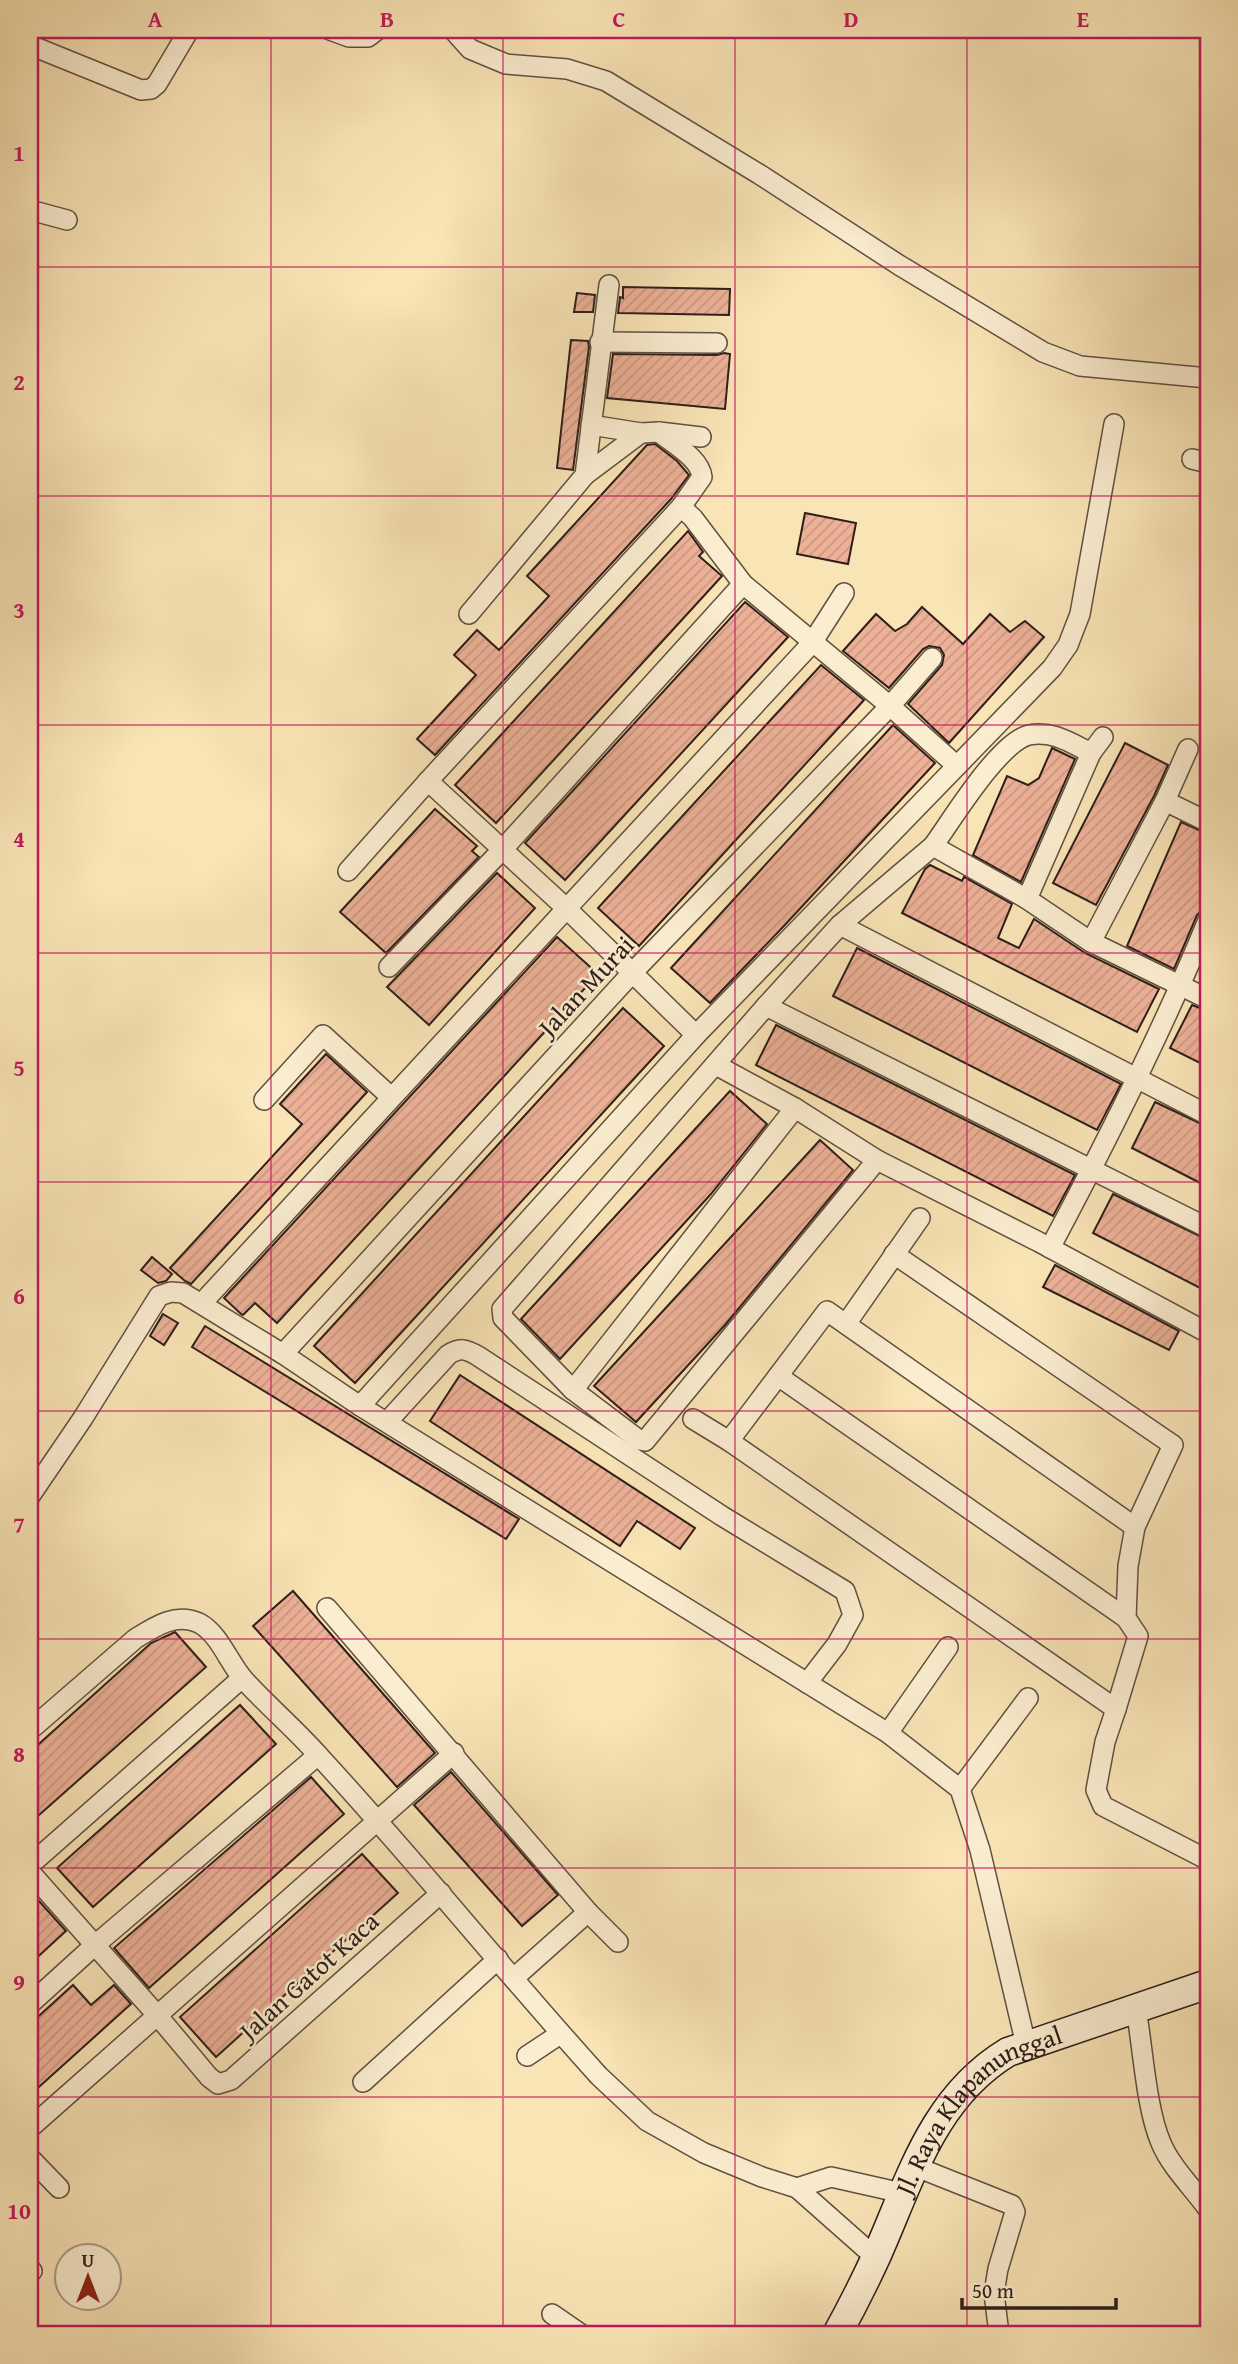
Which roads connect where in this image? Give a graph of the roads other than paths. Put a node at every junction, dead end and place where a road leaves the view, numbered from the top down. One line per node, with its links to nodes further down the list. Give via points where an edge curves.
1 (189, 30): 5 (street, via 157,84 141,90)
2 (330, 30): 3 (street, via 368,37)
3 (377, 30)
4 (453, 30): 11 (street, via 470,49 506,64 567,69 606,81 1043,352 1080,366)
5 (30, 45)
6 (30, 210): 7 (street)
7 (66, 220)
8 (609, 285): 9 (street)
9 (600, 342): 10 (street); 13 (street)
10 (717, 343)
11 (1208, 378)
12 (1114, 424): 25 (street, via 1080,614 1068,645 1033,689)
13 (591, 425): 14 (street); 16 (street)
14 (650, 433): 15 (street); 16 (street); 17 (street, via 701,471 702,477)
15 (701, 437)
16 (584, 475): 20 (street)
17 (681, 507): 18 (street); 26 (street)
18 (743, 584): 21 (street); 30 (street)
19 (844, 593): 21 (street)
20 (469, 614)
21 (812, 643): 23 (street); 33 (street)
22 (932, 658): 23 (street, Jalan Murai)
23 (890, 706): 25 (street); 38 (street, Jalan Murai)
24 (1188, 749): 27 (street)
25 (957, 766): 42 (street)
26 (428, 781): 30 (street); 31 (street)
27 (1165, 801): 28 (street); 36 (street)
28 (1208, 822)
29 (933, 846): 32 (street); 32 (street, via 1008,747 1028,735 1055,735 1097,745); 35 (street)
30 (502, 850): 33 (street); 37 (street)
31 (348, 871)
32 (1027, 899): 36 (street)
33 (565, 907): 38 (street); 45 (street)
34 (1208, 920): 39 (street)
35 (840, 925): 41 (street); 44 (street)
36 (1091, 942): 39 (street)
37 (388, 967)
38 (632, 974): 42 (street); 58 (street, Jalan Murai)
39 (1181, 986): 40 (street); 44 (street)
40 (1208, 999)
41 (766, 1006): 43 (street); 50 (street)
42 (696, 1035): 61 (street)
43 (716, 1065): 47 (street); 60 (street, via 502,1309 503,1318)
44 (1136, 1079): 48 (street); 50 (street)
45 (391, 1097): 46 (street, via 323,1035); 55 (street)
46 (264, 1100)
47 (794, 1108): 49 (street); 60 (street)
48 (1208, 1115)
49 (877, 1160): 53 (street); 60 (street, via 645,1441)
50 (1091, 1170): 52 (street); 53 (street)
51 (920, 1218): 54 (street)
52 (1208, 1228)
53 (1050, 1248): 57 (street)
54 (894, 1254): 56 (street); 66 (street, via 1173,1445)
55 (202, 1303): 58 (street); 65 (street, via 183,1293 159,1296)
56 (846, 1324): 59 (street, via 827,1311); 66 (street)
57 (1208, 1333)
58 (283, 1354): 61 (street)
59 (778, 1376): 64 (street); 68 (street)
60 (573, 1390)
61 (360, 1406): 63 (street)
62 (693, 1419): 64 (street)
63 (387, 1422): 71 (street); 71 (street, via 448,1355 458,1349 478,1356 845,1591 853,1615)
64 (729, 1441): 73 (street)
65 (30, 1496)
66 (1135, 1527): 68 (street)
67 (327, 1608): 76 (street)
68 (1126, 1618): 73 (street, via 1138,1636)
69 (948, 1647): 75 (street)
70 (242, 1678): 74 (street, via 210,1632 187,1619 173,1619 135,1639); 77 (street); 81 (street)
71 (807, 1683): 75 (street)
72 (1028, 1698): 78 (street)
73 (1115, 1709): 80 (street, via 1096,1790 1103,1806)
74 (31, 1726)
75 (888, 1733): 78 (street)
76 (454, 1753): 79 (street); 84 (street)
77 (318, 1755): 79 (street); 86 (street)
78 (960, 1789): 94 (street, via 980,1850)
79 (377, 1821): 83 (street); 92 (street)
80 (1208, 1860)
81 (30, 1865)
82 (30, 1872): 86 (street)
83 (441, 1893): 87 (street); 92 (street, Jalan Gatot Kaca, via 231,2080 218,2084 209,2077)
84 (588, 1912): 85 (street); 88 (street)
85 (618, 1942)
86 (95, 1945): 90 (street); 92 (street)
87 (498, 1959): 88 (street); 96 (street)
88 (514, 1978): 93 (street)
89 (1208, 1984): 91 (street, Jl. Raya Klapanunggal)
90 (30, 2004)
91 (1136, 2009): 94 (street, Jl. Raya Klapanunggal); 103 (street, via 1158,2134 1170,2160)
92 (157, 2015): 97 (street)
93 (560, 2034): 95 (street); 101 (street, via 646,2121 704,2153)
94 (1026, 2045): 99 (street, Jl. Raya Klapanunggal, via 989,2063 963,2086)
95 (527, 2056)
96 (363, 2082)
97 (30, 2128)
98 (30, 2158): 100 (street)
99 (914, 2166): 102 (street, Jl. Raya Klapanunggal); 108 (street, via 1012,2205 1015,2211 994,2293)
100 (59, 2188)
101 (797, 2188): 102 (street, via 831,2177); 104 (street)
102 (902, 2193): 104 (street, Jl. Raya Klapanunggal)
103 (1208, 2209)
104 (875, 2258): 107 (street, Jl. Raya Klapanunggal)
105 (552, 2314): 106 (street)
106 (581, 2334)
107 (837, 2334)
108 (999, 2334)

